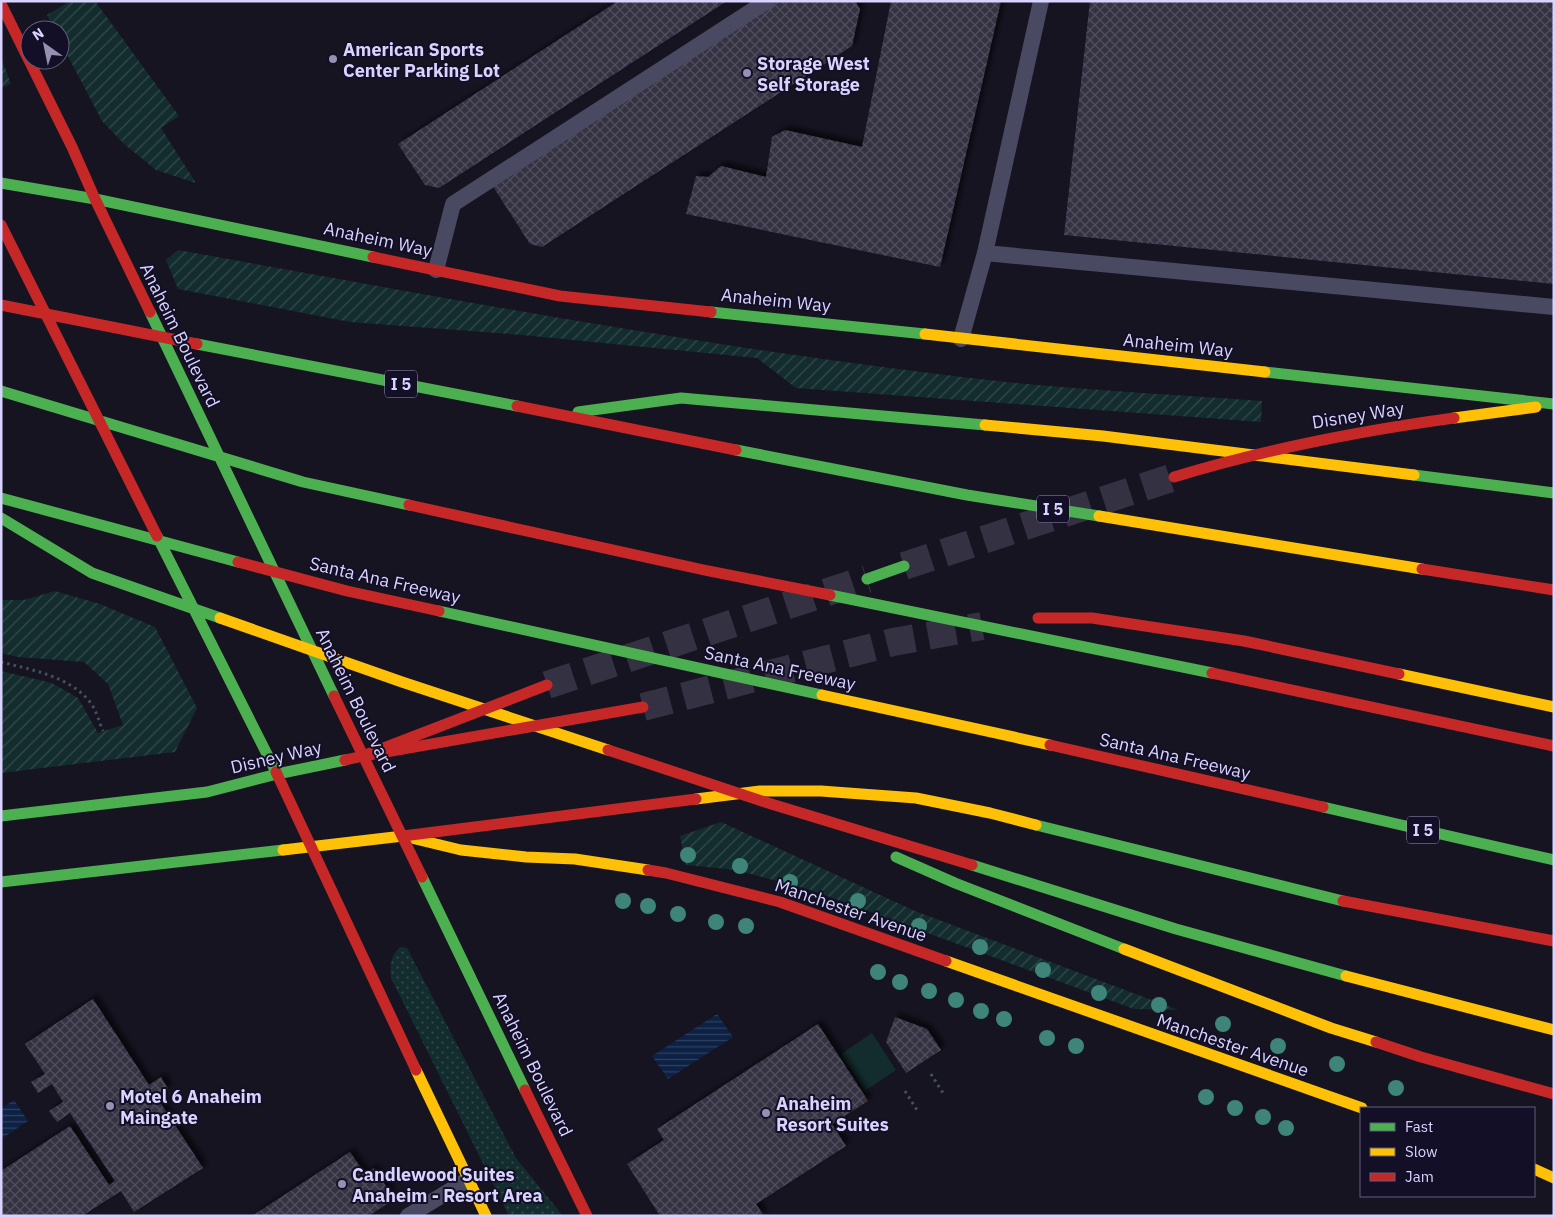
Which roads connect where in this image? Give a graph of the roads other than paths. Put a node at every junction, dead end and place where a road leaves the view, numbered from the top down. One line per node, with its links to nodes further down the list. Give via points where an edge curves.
1 (767, 1): 8 (lane, via 454,204)
2 (1041, 1): 7 (lane)
3 (1, 4): 5 (main road, Anaheim Boulevard)
4 (1, 183): 5 (main road, Anaheim Way)
5 (95, 199): 8 (main road, Anaheim Way); 27 (main road, Anaheim Boulevard)
6 (1, 225): 28 (main road)
7 (985, 253): 10 (lane); 11 (lane)
8 (436, 270): 11 (main road, Anaheim Way, via 560,296)
9 (1, 305): 14 (main road, I 5)
10 (1554, 307)
11 (961, 339): 13 (main road, Anaheim Way)
12 (1, 392): 26 (main road, via 303,482 704,570 1182,666)
13 (1553, 404): 15 (main road, Disney Way, via 1295,443 1211,464)
14 (554, 415): 16 (main road, via 681,398 1103,436); 21 (main road, I 5, via 967,495)
15 (1174, 477)
16 (1554, 493)
17 (1, 498): 35 (main road, Santa Ana Freeway / I 5, via 347,590 1008,735)
18 (1, 518): 29 (main road, via 92,573 402,682)
19 (904, 566): 20 (main road)
20 (867, 579)
21 (1554, 590)
22 (1038, 618): 25 (main road, via 1092,618 1244,641)
23 (546, 685): 27 (main road, Disney Way)
24 (643, 707): 27 (main road)
25 (1554, 707)
26 (1554, 746)
27 (363, 756): 28 (main road, Disney Way); 31 (main road, Anaheim Boulevard)
28 (277, 774): 30 (main road, Disney Way, via 207,792); 33 (main road)
29 (768, 803): 32 (main road); 38 (main road, via 1290,962)
30 (1, 816)
31 (403, 836): 33 (main road, Manchester Avenue); 37 (main road, via 760,791 821,791 916,798 990,813 1323,897); 40 (main road, Manchester Avenue, via 461,850 575,859 657,871 780,902); 46 (main road, Anaheim Boulevard)
32 (866, 845)
33 (310, 847): 36 (main road); 43 (main road)
34 (884, 852): 39 (main road, via 1087,935 1331,1028)
35 (1554, 860)
36 (1, 882)
37 (1554, 941)
38 (1554, 1030)
39 (1554, 1094)
40 (1360, 1107)
41 (1535, 1169): 42 (main road)
42 (1554, 1178)
43 (469, 1179): 44 (lane); 45 (main road)
44 (408, 1216)
45 (486, 1216)
46 (587, 1216)

